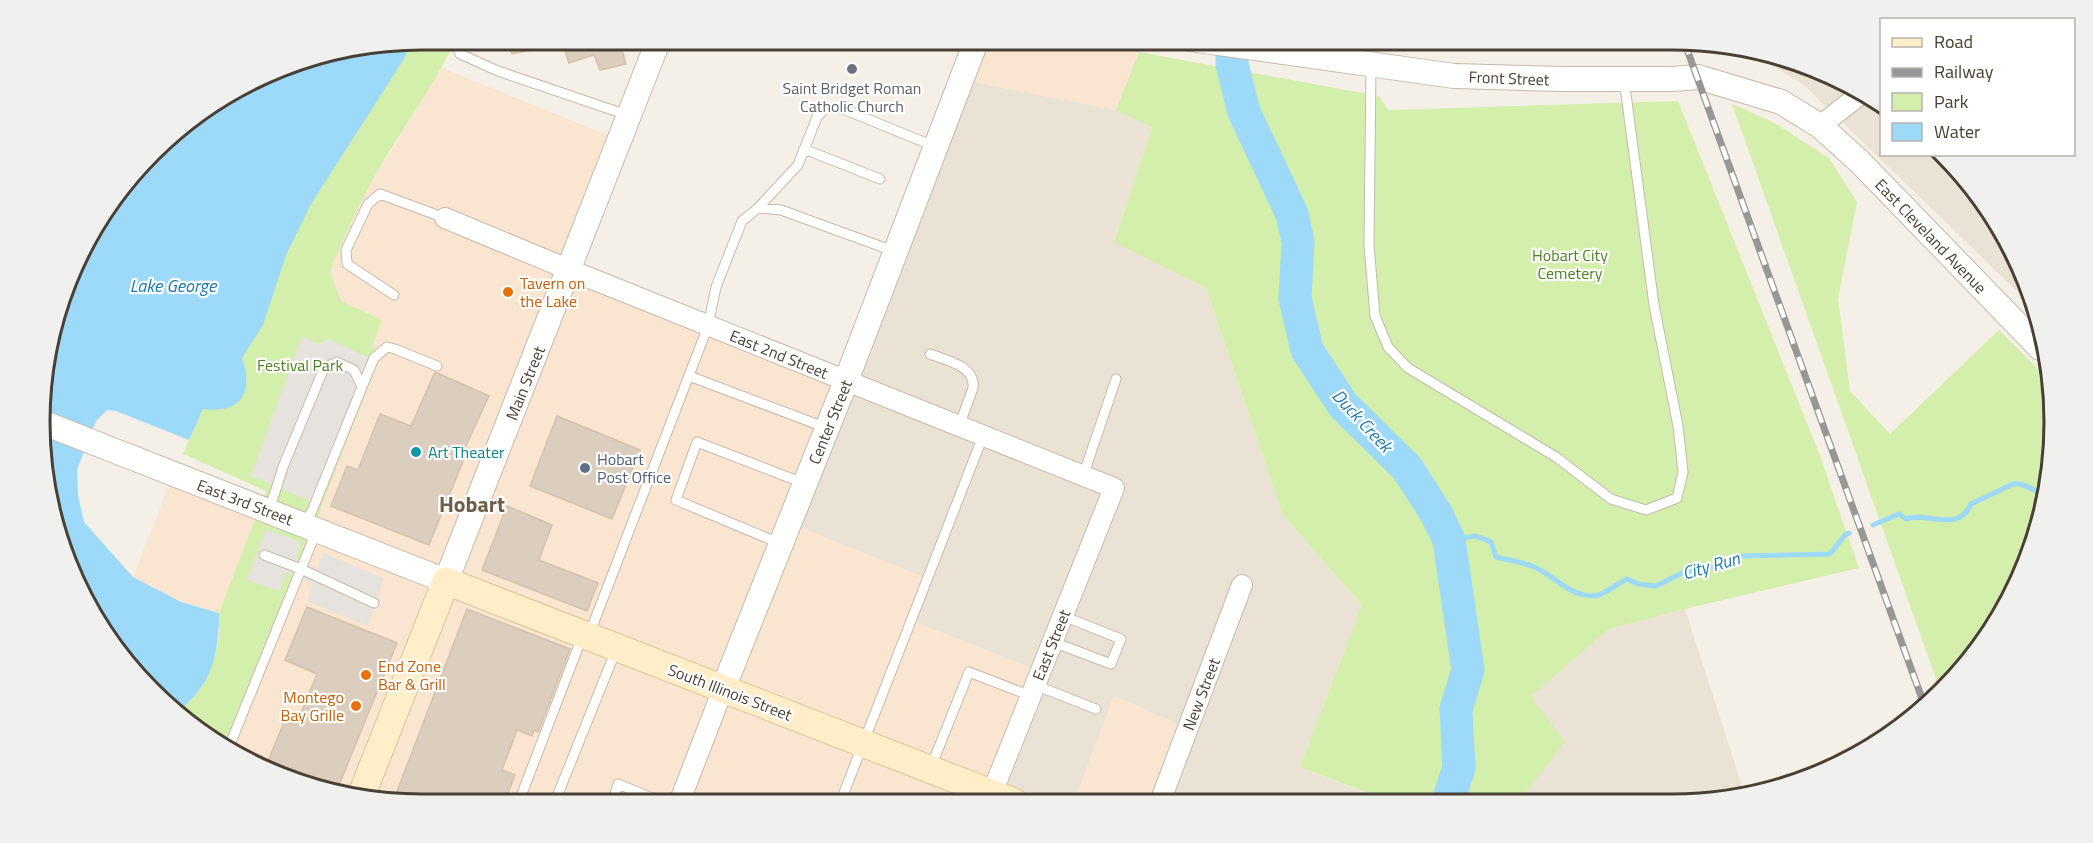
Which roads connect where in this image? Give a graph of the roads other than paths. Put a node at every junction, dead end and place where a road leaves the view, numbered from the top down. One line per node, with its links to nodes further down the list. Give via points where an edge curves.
1 (458, 50): 8 (lane, via 498,71)
2 (655, 50): 8 (street, Main Street)
3 (973, 50): 10 (street, Center Street)
4 (1267, 50): 5 (street, Front Street)
5 (1371, 65): 6 (street, Front Street, via 1454,76); 6 (lane, via 1369,245 1375,316 1388,347 1408,368 1556,457 1611,499 1647,510 1677,498 1683,472 1654,305)
6 (1624, 79): 9 (street, Front Street, via 1698,77 1781,102)
7 (1856, 98): 9 (street)
8 (630, 116): 16 (street, Main Street)
9 (1820, 126): 19 (street, East Cleveland Avenue, via 1859,161)
10 (936, 147): 11 (lane, via 843,109 826,108); 15 (street, Center Street)
11 (804, 149): 12 (lane); 13 (lane, via 798,165)
12 (880, 178)
13 (758, 208): 15 (lane, via 781,210); 18 (lane, via 742,221 716,287)
14 (445, 218): 16 (street, East 2nd Street); 17 (lane, via 380,194 368,204 346,250 346,264)
15 (896, 252): 24 (street, Center Street)
16 (570, 270): 18 (street, East 2nd Street); 38 (street, Main Street)
17 (394, 295)
18 (708, 326): 22 (lane); 24 (street, East 2nd Street)
19 (2035, 342)
20 (930, 354): 27 (lane, via 962,367 972,376 973,388)
21 (437, 366): 25 (lane, via 387,347 374,358)
22 (689, 376): 28 (lane); 42 (lane)
23 (1116, 379): 30 (lane)
24 (846, 381): 27 (street, East 2nd Street); 28 (street, Center Street)
25 (362, 387): 33 (lane, via 354,370 337,362 324,369); 34 (lane, via 312,511)
26 (50, 425): 33 (street, East 3rd Street)
27 (959, 426): 29 (street, East 2nd Street)
28 (827, 428): 31 (street, Center Street)
29 (983, 436): 30 (street, East 2nd Street); 49 (lane)
30 (1083, 476): 32 (street, East 2nd Street)
31 (805, 484): 35 (street, Center Street); 35 (lane, via 697,442 676,500)
32 (1114, 488): 41 (street, East Street)
33 (269, 511): 34 (street, East 3rd Street)
34 (310, 527): 37 (lane); 38 (street, East 3rd Street)
35 (781, 544): 45 (street, Center Street)
36 (264, 555): 37 (lane)
37 (301, 569): 40 (lane); 48 (lane)
38 (446, 581): 42 (main road, South Illinois Street); 51 (main road, Main Street)
39 (1242, 585): 60 (street, New Street)
40 (374, 603)
41 (1063, 616): 43 (street, East Street); 43 (lane, via 1121,639 1111,664)
42 (586, 636): 44 (main road, South Illinois Street); 52 (lane)
43 (1053, 642): 46 (street, East Street)
44 (616, 648): 45 (main road, South Illinois Street); 53 (lane)
45 (723, 689): 49 (main road, South Illinois Street); 56 (street, Center Street)
46 (1033, 691): 47 (lane); 50 (lane, via 969,672); 59 (street, East Street)
47 (1096, 709)
48 (231, 742)
49 (864, 744): 50 (main road, South Illinois Street); 57 (lane)
50 (930, 770): 58 (main road, South Illinois Street)
51 (364, 789)
52 (522, 794)
53 (558, 794)
54 (615, 794): 55 (lane, via 618,784)
55 (642, 794)
56 (682, 794)
57 (844, 794)
58 (984, 794)
59 (1000, 794)
60 (1163, 794)

